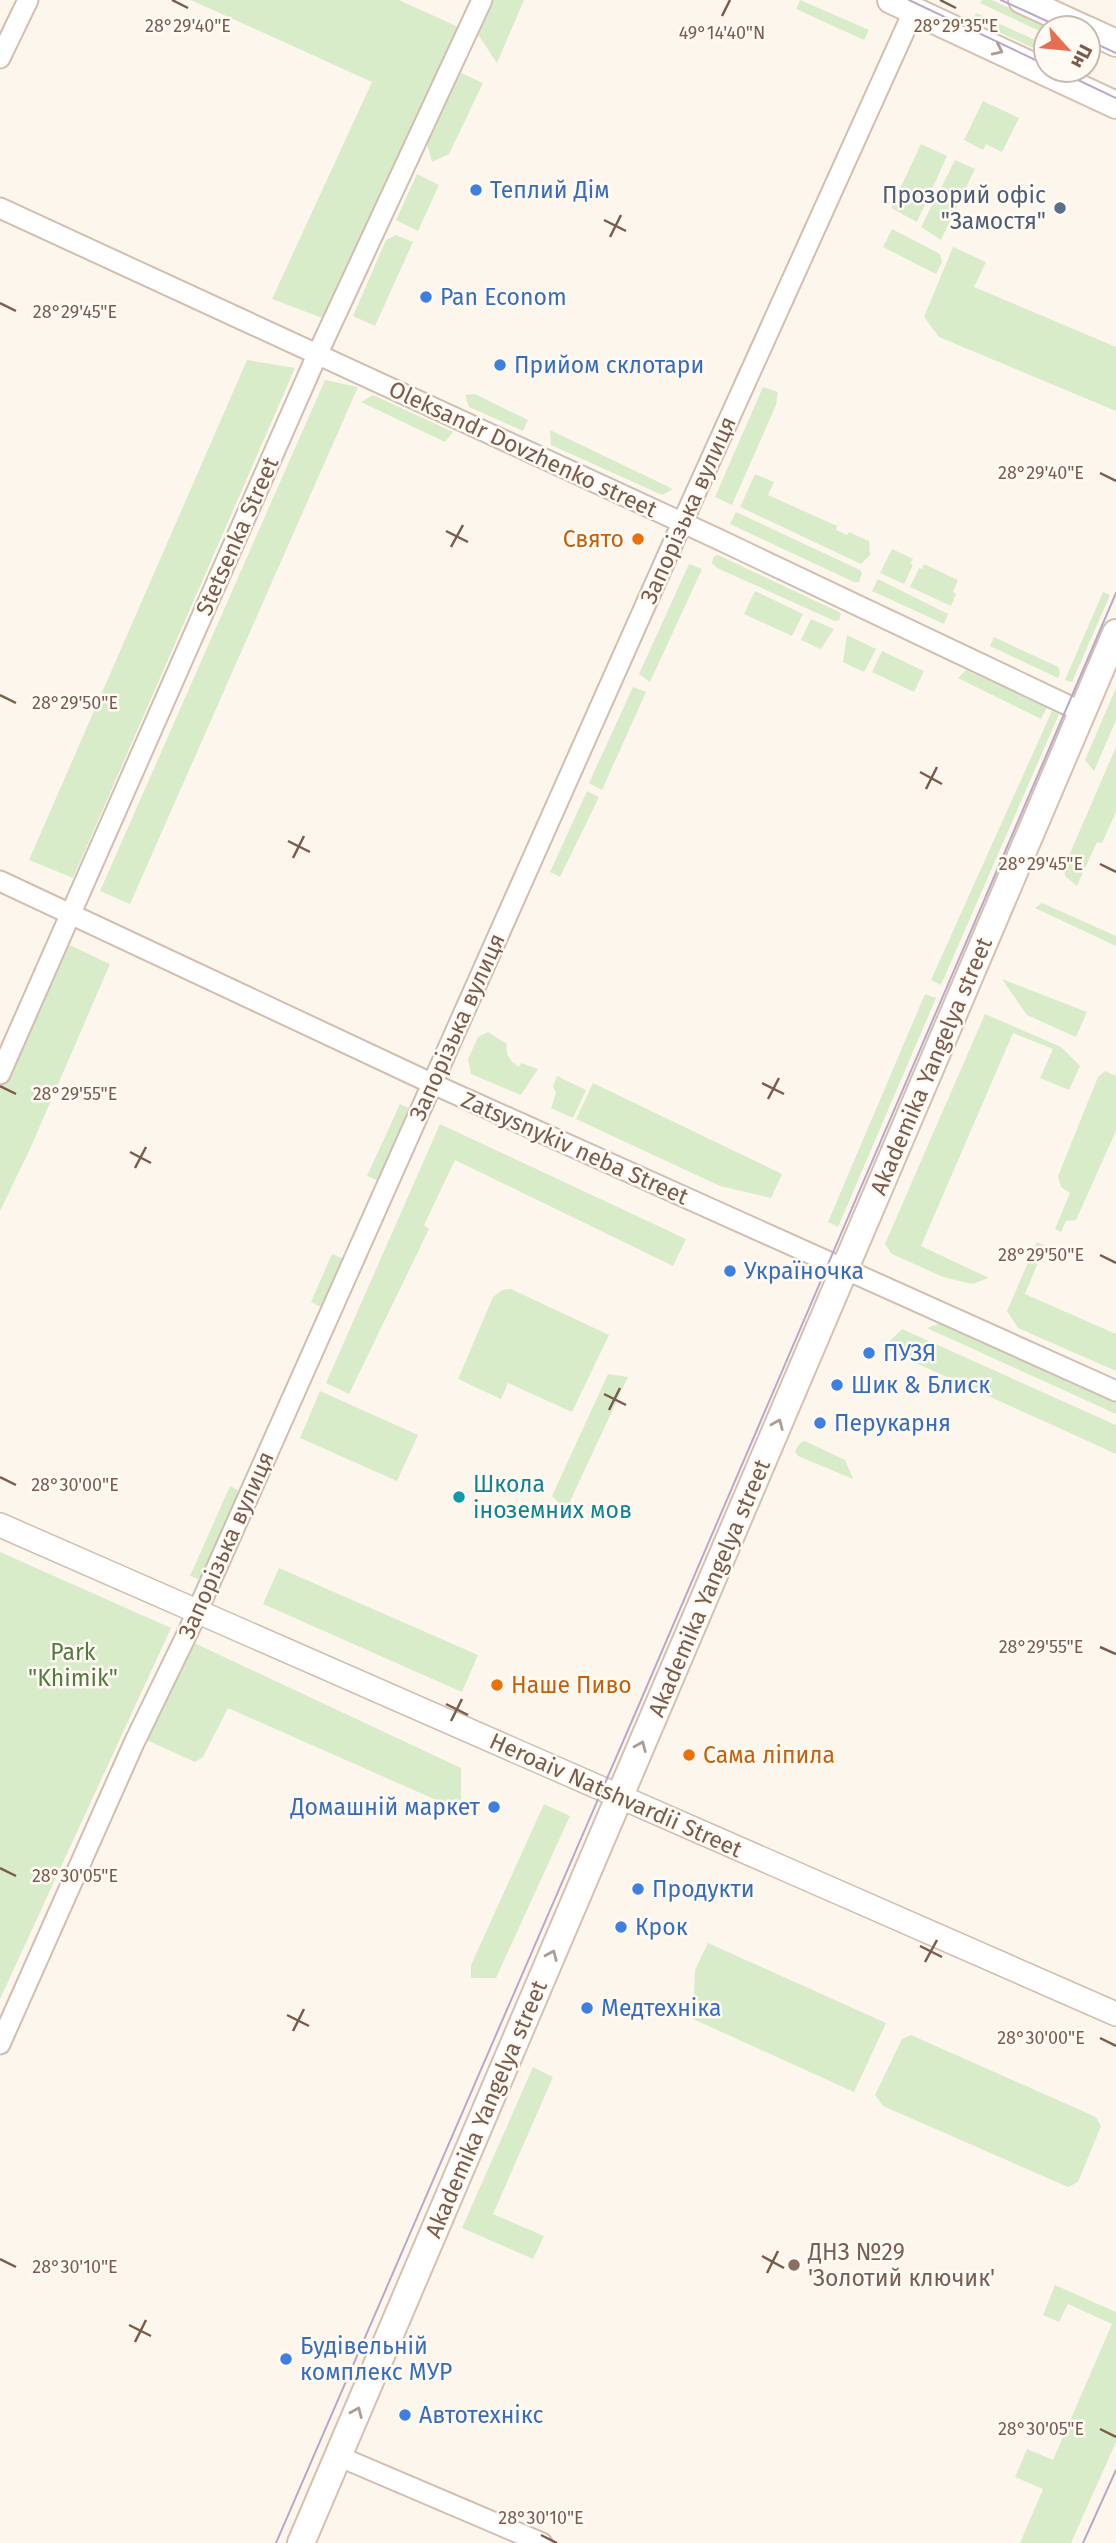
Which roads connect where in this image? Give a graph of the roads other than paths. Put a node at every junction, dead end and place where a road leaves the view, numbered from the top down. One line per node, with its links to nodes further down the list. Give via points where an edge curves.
1 (28, 0): 6 (street)
2 (482, 0): 9 (street, Stetsenka Street)
3 (1022, 0): 5 (main road)
4 (903, 5): 7 (main road, one-way to 7); 10 (street, Запорізька вулиця)
5 (1052, 14)
6 (0, 58)
7 (1116, 105)
8 (0, 208): 9 (street, Oleksandr Dovzhenko street)
9 (317, 355): 10 (street, Oleksandr Dovzhenko street); 14 (street, Stetsenka Street)
10 (682, 523): 12 (street, Oleksandr Dovzhenko street); 16 (street, Запорізька вулиця)
11 (1116, 633): 12 (main road, Akademika Yangelya street)
12 (1082, 712): 17 (main road, Akademika Yangelya street)
13 (0, 881): 14 (street, Zatsysnykiv neba Street)
14 (71, 914): 15 (street, Stetsenka Street); 16 (street, Zatsysnykiv neba Street)
15 (0, 1074)
16 (433, 1084): 17 (street, Zatsysnykiv neba Street); 20 (street, Запорізька вулиця)
17 (845, 1270): 18 (street, Zatsysnykiv neba Street); 21 (main road, Akademika Yangelya street, one-way to 17)
18 (1116, 1391)
19 (0, 1525): 20 (street, Heroaiv Natshvardii Street)
20 (196, 1611): 21 (street, Heroaiv Natshvardii Street); 23 (street, Запорізька вулиця)
21 (620, 1796): 22 (street, Heroaiv Natshvardii Street); 24 (main road, Akademika Yangelya street, one-way to 21)
22 (1116, 2014)
23 (0, 2044)
24 (338, 2456): 25 (main road, Akademika Yangelya street); 26 (street)
25 (301, 2543)
26 (542, 2543)

